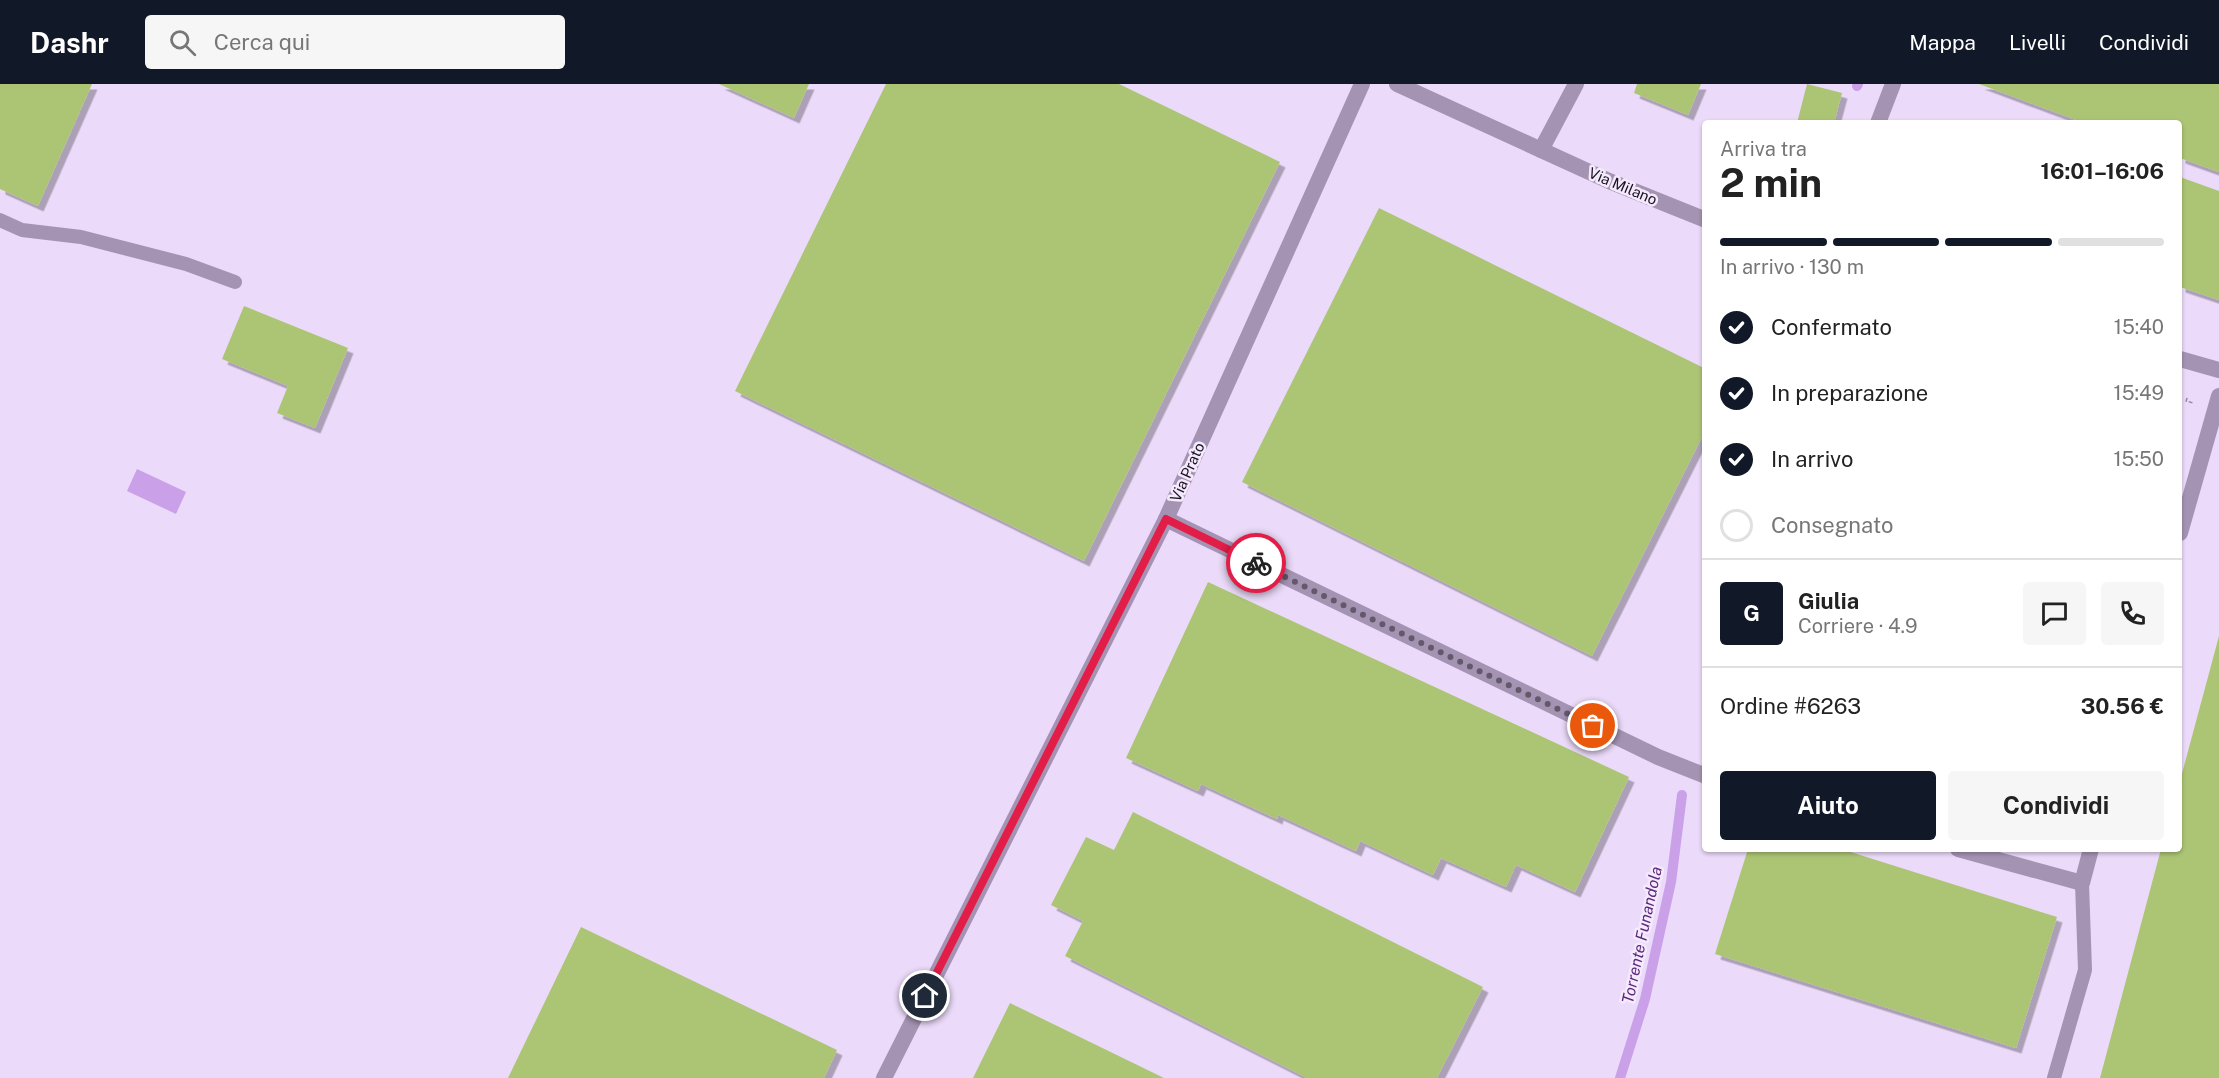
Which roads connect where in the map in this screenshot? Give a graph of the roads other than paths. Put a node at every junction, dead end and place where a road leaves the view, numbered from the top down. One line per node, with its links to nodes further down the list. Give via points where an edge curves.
1 (1362, 84): 13 (street, Via Prato)
2 (1396, 84): 6 (street, Via Milano)
3 (1576, 84): 6 (street)
4 (1893, 84): 5 (street)
5 (1879, 120)
6 (1541, 150): 7 (street, Via Milano)
7 (1702, 218)
8 (0, 220): 9 (lane, via 22,230 81,237 186,264)
9 (235, 282)
10 (2182, 360): 11 (street)
11 (2219, 370)
12 (2219, 396): 14 (street)
13 (1166, 519): 15 (street, via 1658,757); 19 (street, Via Prato)
14 (2182, 526)
15 (1702, 774)
16 (1969, 852): 18 (street)
17 (2090, 852): 18 (street)
18 (2082, 884): 20 (lane, via 2085,970)
19 (884, 1078)
20 (2055, 1078)

